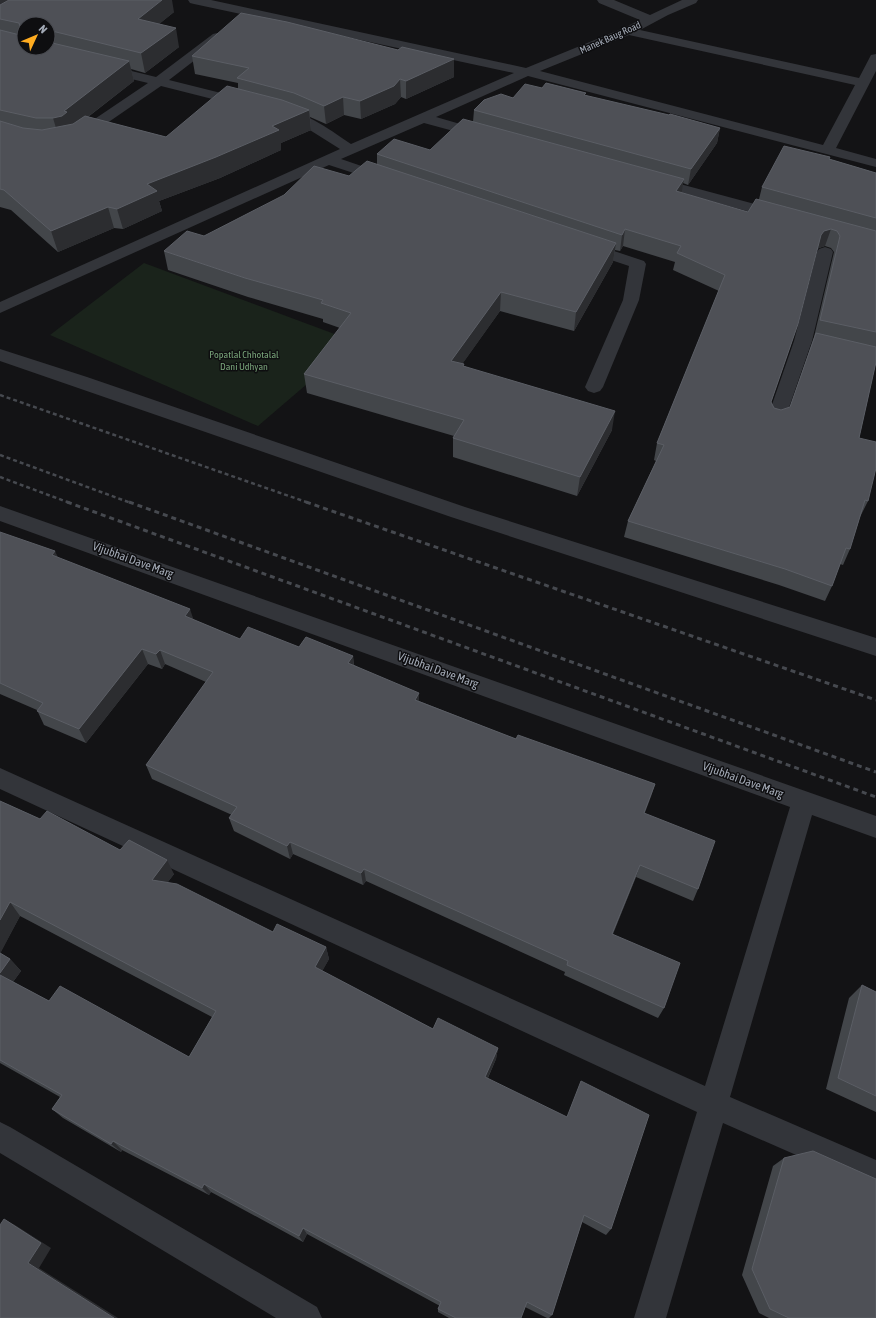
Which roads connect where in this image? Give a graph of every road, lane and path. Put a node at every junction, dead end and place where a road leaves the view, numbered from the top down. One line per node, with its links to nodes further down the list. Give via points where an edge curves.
1 (194, 0): 5 (street)
2 (603, 0): 7 (street)
3 (634, 0): 6 (street)
4 (692, 0): 6 (street, Manek Baug Road)
5 (250, 12): 11 (street); 12 (street)
6 (664, 12): 7 (street, Manek Baug Road)
7 (650, 19): 8 (street, Manek Baug Road)
8 (628, 30): 11 (street, Manek Baug Road); 13 (street)
9 (876, 58): 13 (street)
10 (91, 65): 12 (street)
11 (526, 72): 14 (street, Manek Baug Road); 18 (street)
12 (158, 82): 16 (street); 17 (street, via 305,120)
13 (863, 83): 18 (street)
14 (423, 118): 15 (street); 17 (street, Manek Baug Road)
15 (499, 139)
16 (66, 143)
17 (350, 150): 19 (street, Manek Baug Road)
18 (828, 150): 20 (street)
19 (328, 160): 22 (street); 26 (street, Manek Baug Road)
20 (876, 163)
21 (637, 177): 23 (street)
22 (396, 183)
23 (789, 218)
24 (570, 241): 28 (street, via 638,264 630,300)
25 (825, 252): 29 (street, via 810,343)
26 (0, 308)
27 (0, 355): 31 (street, via 651,576)
28 (594, 386)
29 (776, 419)
30 (0, 513): 33 (street, Vijubhai Dave Marg)
31 (876, 647)
32 (0, 778): 35 (street)
33 (804, 801): 34 (street, Vijubhai Dave Marg); 35 (street)
34 (876, 827)
35 (713, 1104): 37 (street); 39 (street)
36 (0, 1137): 38 (street)
37 (876, 1175)
38 (306, 1318)
39 (650, 1318)

